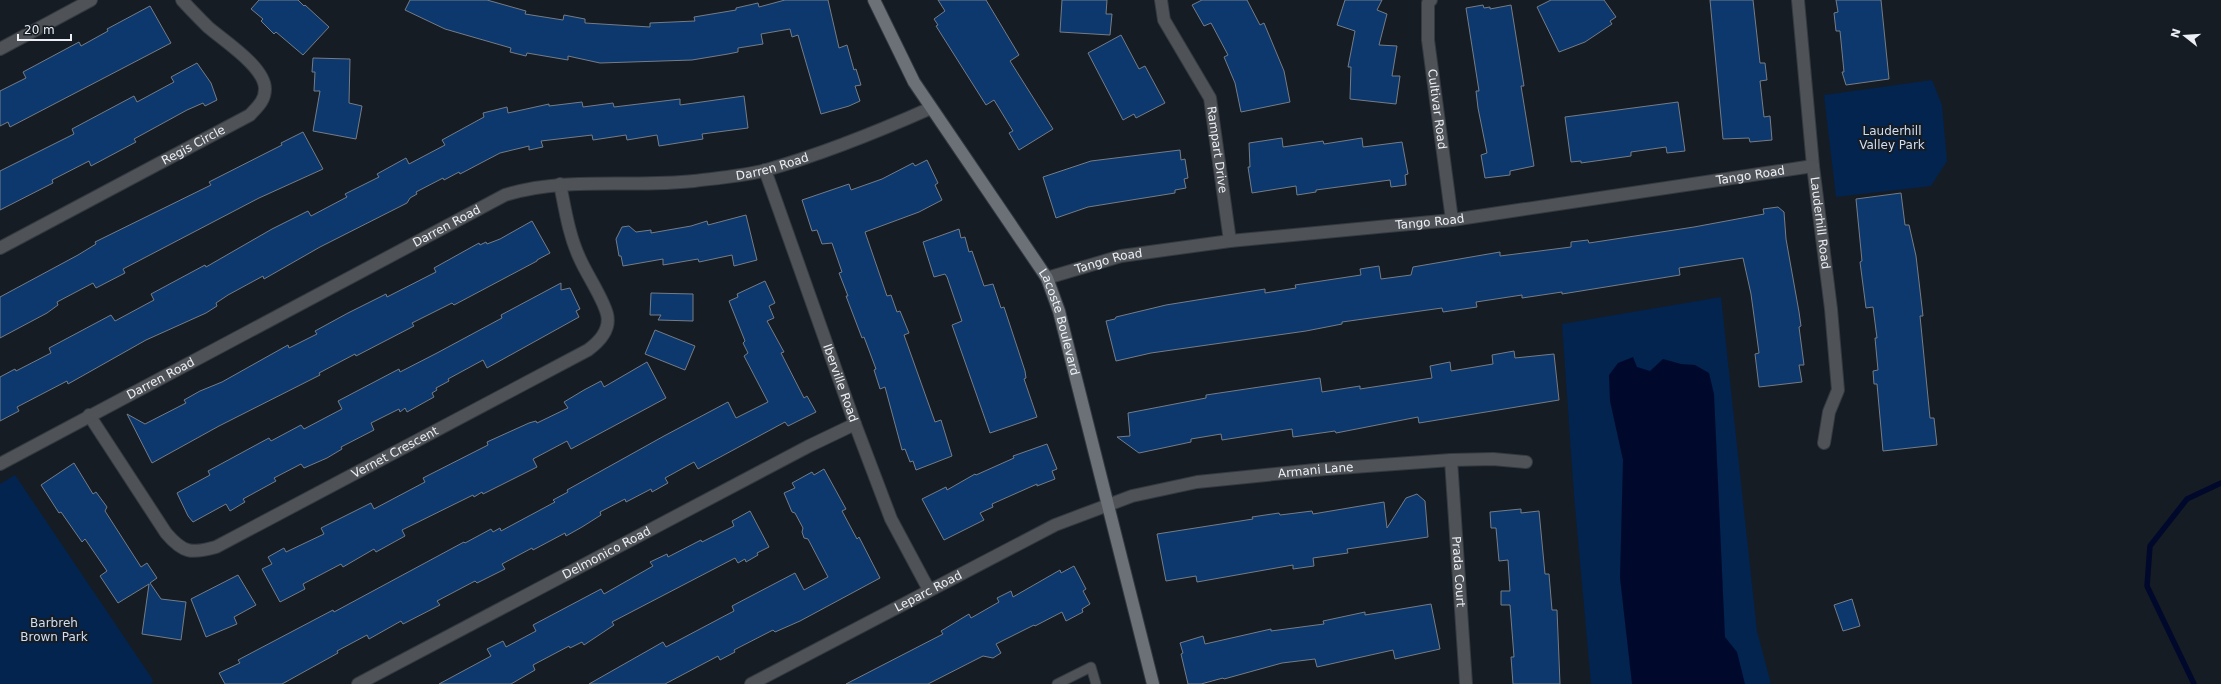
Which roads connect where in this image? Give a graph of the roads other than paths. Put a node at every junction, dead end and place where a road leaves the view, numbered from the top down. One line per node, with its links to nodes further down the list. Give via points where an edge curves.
1 (91, 0): 7 (street)
2 (182, 0): 14 (street, Regis Circle, via 262,76 265,89 262,103 250,115)
3 (874, 0): 8 (street, Lacoste Boulevard, via 914,82)
4 (1161, 0): 13 (street, Rampart Drive, via 1164,20 1210,98)
5 (1431, 0): 12 (street, Cultivar Road, via 1428,3 1428,40)
6 (1798, 0): 9 (street, Lauderhill Road)
7 (0, 49)
8 (931, 108): 10 (street, Darren Road, via 863,138); 15 (street, Lacoste Boulevard)
9 (1813, 166): 12 (street, Tango Road); 18 (street, Lauderhill Road, via 1831,309 1838,390 1829,412)
10 (765, 170): 11 (street, Darren Road, via 672,182); 17 (street, Iberville Road)
11 (560, 184): 16 (street, Darren Road, via 528,188 505,195); 16 (street, Vernet Crescent, via 566,216 579,257 607,315 606,328 601,340 588,350 216,547 200,552 187,551 176,545)
12 (1452, 220): 13 (street, Tango Road)
13 (1230, 241): 15 (street, Tango Road, via 1121,256)
14 (0, 248)
15 (1047, 278): 22 (street, Lacoste Boulevard, via 1059,311)
16 (89, 415): 21 (street, Darren Road)
17 (855, 424): 23 (street, Iberville Road, via 891,519); 24 (street, Delmonico Road)
18 (1824, 443)
19 (1451, 460): 20 (street, Armani Lane, via 1493,459); 22 (street, Armani Lane, via 1197,482 1132,496); 29 (street, Prada Court)
20 (1526, 462)
21 (0, 464)
22 (1108, 505): 23 (street, Leparc Road, via 1055,525); 28 (street, Lacoste Boulevard)
23 (929, 590): 25 (street, Leparc Road)
24 (358, 684)
25 (751, 684)
26 (1058, 684): 27 (lane, via 1091,667)
27 (1096, 684)
28 (1153, 684)
29 (1466, 684)

